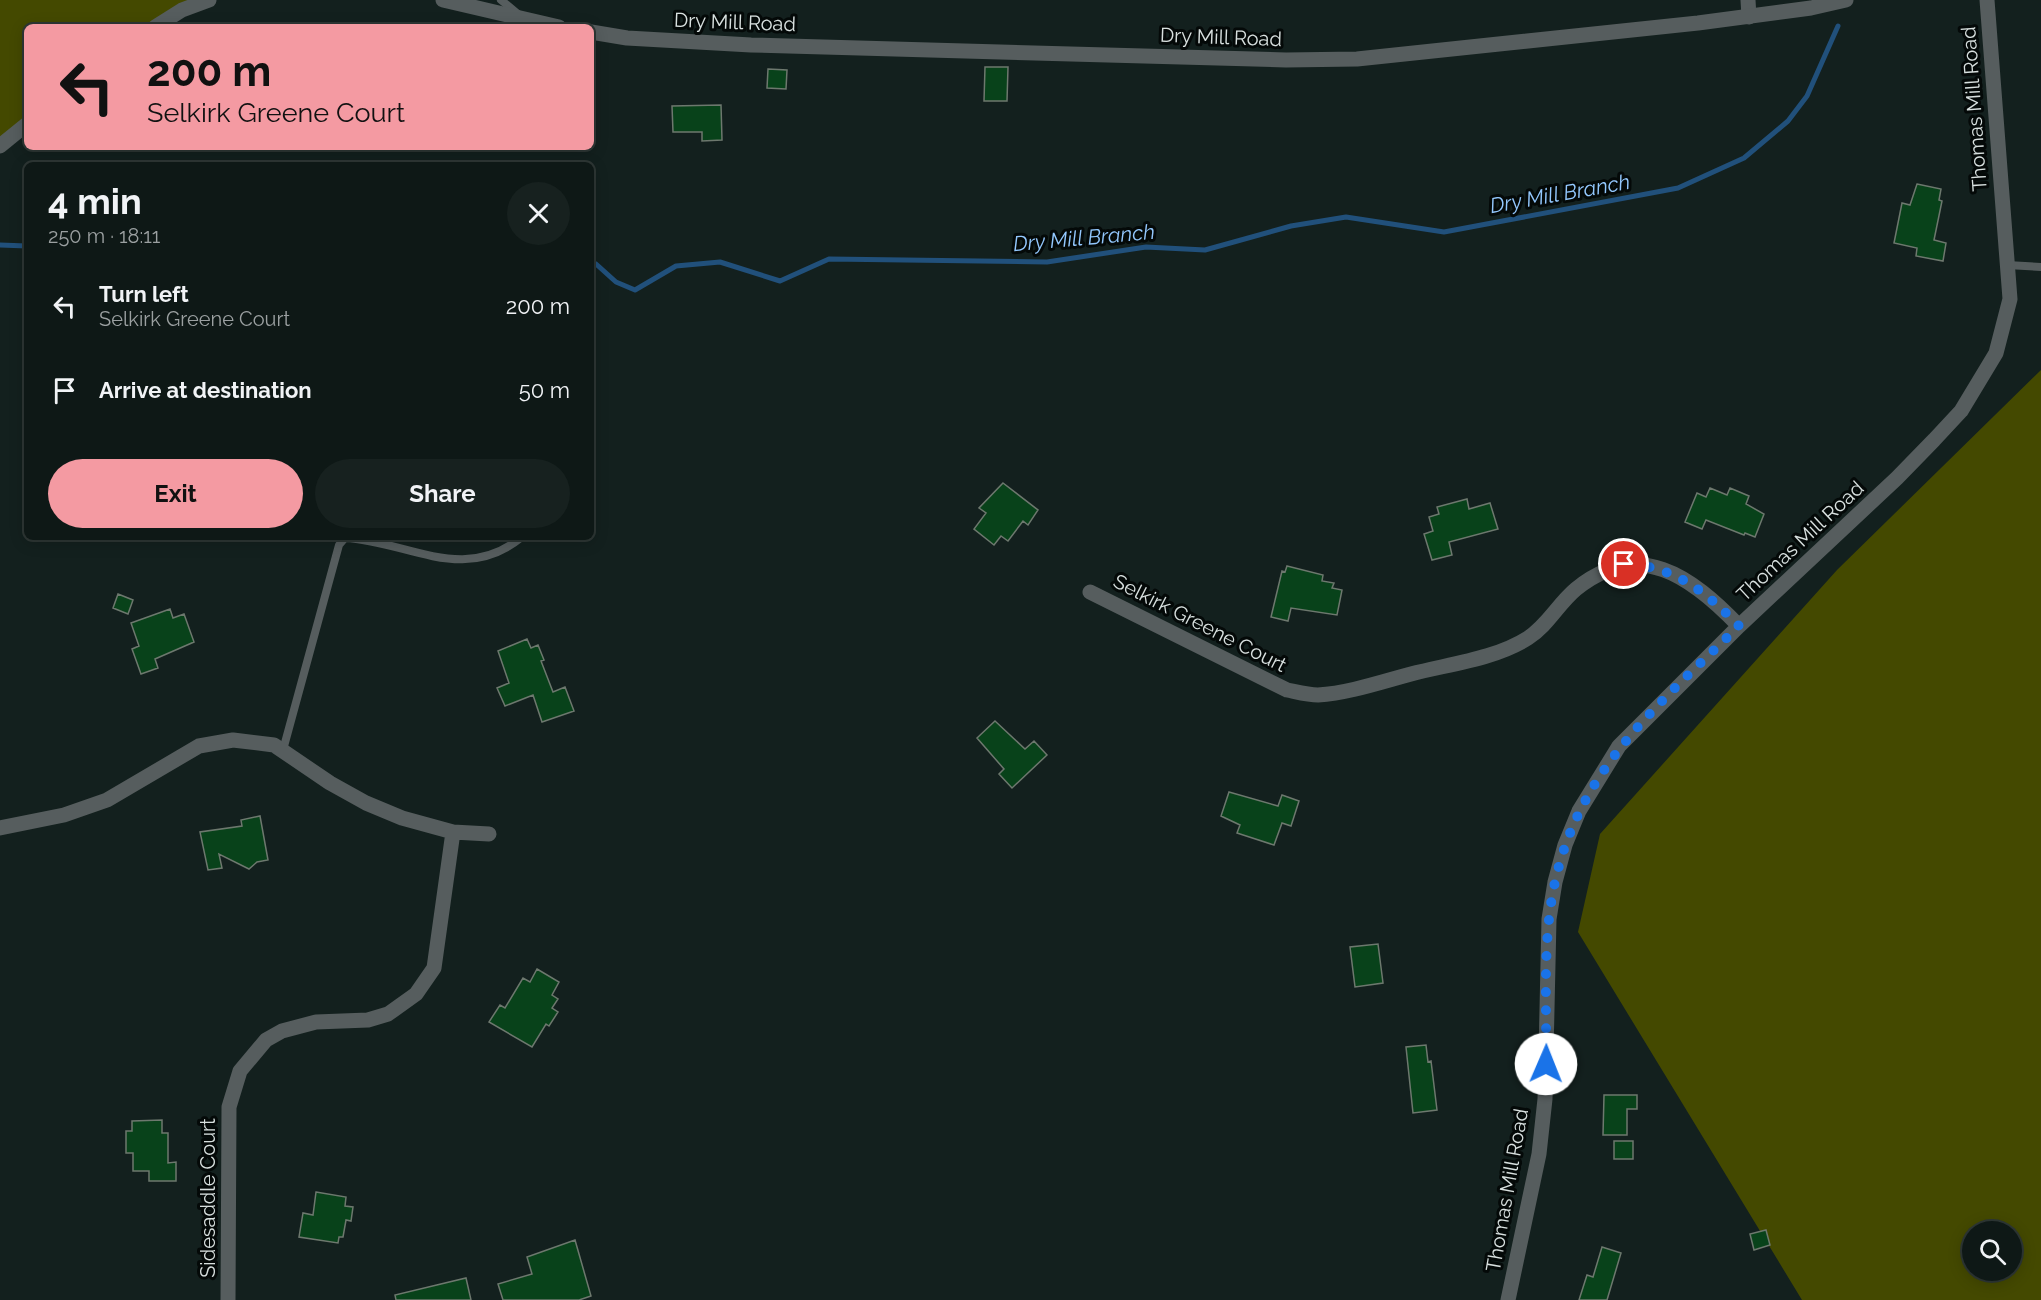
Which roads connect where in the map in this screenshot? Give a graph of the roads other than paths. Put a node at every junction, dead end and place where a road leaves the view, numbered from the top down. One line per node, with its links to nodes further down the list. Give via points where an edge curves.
1 (209, 0): 9 (street)
2 (443, 0): 8 (street)
3 (501, 0): 8 (lane)
4 (1748, 0): 7 (street)
5 (1846, 0): 7 (street, Dry Mill Road)
6 (1987, 0): 14 (street, Thomas Mill Road)
7 (1749, 17): 11 (street, Dry Mill Road, via 1357,59 1286,60 751,45)
8 (526, 21): 10 (street)
9 (160, 24)
10 (542, 24)
11 (594, 32)
12 (24, 126): 13 (street)
13 (0, 146)
14 (2007, 266): 15 (lane); 20 (street, Thomas Mill Road, via 2010,299 1996,353 1961,411 1897,478)
15 (2041, 267)
16 (343, 540): 21 (lane)
17 (364, 540): 18 (lane, via 438,559 465,560 505,551)
18 (518, 540)
19 (1090, 592): 20 (street, Selkirk Greene Court, via 1287,690 1317,695 1496,652 1527,638 1598,573 1624,564 1650,565 1678,577 1710,597)
20 (1739, 626): 26 (street, Thomas Mill Road, via 1619,746 1596,781 1565,845 1549,919 1545,1100 1539,1154)
21 (283, 750): 22 (street, via 274,745 233,740 199,746 106,800 64,815); 23 (street, via 366,803)
22 (0, 828)
23 (453, 832): 24 (street); 25 (street, Sidesaddle Court, via 434,968 416,994 378,1017 316,1022 282,1031 266,1040 240,1071 229,1107)
24 (489, 834)
25 (228, 1300)
26 (1508, 1300)

